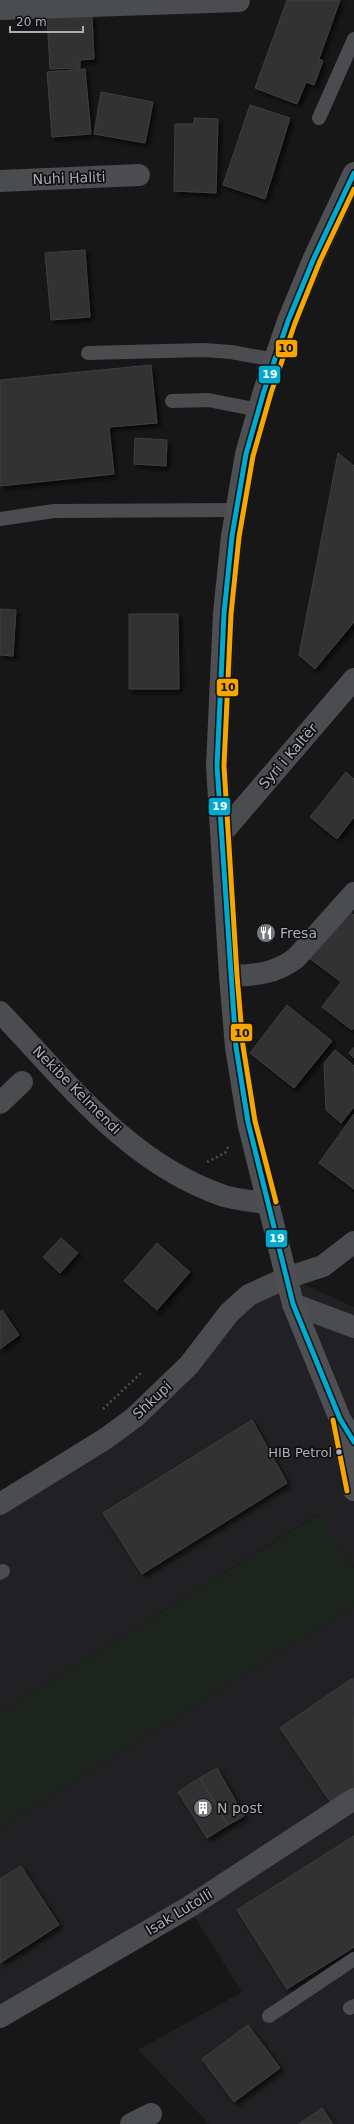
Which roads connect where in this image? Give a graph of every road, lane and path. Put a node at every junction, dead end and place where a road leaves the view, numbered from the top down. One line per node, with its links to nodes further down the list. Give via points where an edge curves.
1 (239, 1): 2 (street)
2 (0, 9)
3 (354, 40): 4 (lane)
4 (319, 118)
5 (354, 173): 9 (main road, via 314,258)
6 (139, 175): 7 (street, Nuhi Haliti)
7 (0, 181)
8 (88, 353): 9 (lane, via 204,350)
9 (274, 360): 11 (main road)
10 (172, 402): 11 (lane, via 208,400)
11 (259, 410): 12 (main road, via 246,454)
12 (237, 510): 13 (lane, via 54,511); 15 (main road, via 224,613 217,766)
13 (0, 519)
14 (354, 679): 15 (street, Syri i Kaltër)
15 (222, 833): 17 (main road)
16 (354, 893): 17 (street, via 285,967 261,975)
17 (230, 976): 21 (main road, via 236,1047 248,1122)
18 (0, 1012): 21 (street, Nekibe Kelmendi, via 99,1116 146,1155 194,1183 225,1196)
19 (22, 1082): 20 (street)
20 (0, 1103)
21 (269, 1204): 23 (main road)
22 (354, 1242): 23 (street, Shkupi, via 323,1266)
23 (286, 1278): 24 (main road); 29 (street, Shkupi, via 249,1295 229,1313 189,1365 135,1417 105,1439)
24 (293, 1304): 25 (street); 26 (main road)
25 (354, 1327)
26 (340, 1418): 27 (main road); 28 (main road)
27 (354, 1442)
28 (354, 1490)
29 (0, 1504)
30 (354, 1799): 33 (street, Isak Lutolli, via 189,1907)
31 (354, 1959): 32 (lane)
32 (269, 2016)
33 (0, 2017)
34 (151, 2114): 35 (street)
35 (131, 2124)

